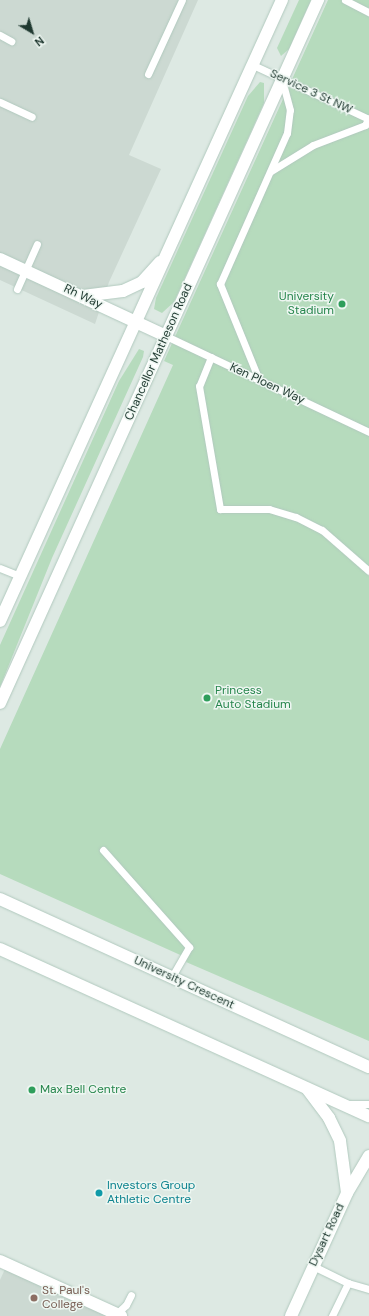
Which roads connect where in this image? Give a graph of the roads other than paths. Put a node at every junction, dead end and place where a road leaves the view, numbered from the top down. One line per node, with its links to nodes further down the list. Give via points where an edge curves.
1 (182, 0): 9 (lane)
2 (282, 0): 8 (main road)
3 (318, 0): 10 (main road, Chancellor Matheson Road)
4 (344, 0): 5 (lane)
5 (369, 12)
6 (0, 36): 7 (lane)
7 (11, 41)
8 (253, 65): 10 (lane, Service 3 St NW); 16 (main road)
9 (148, 74)
10 (281, 79): 13 (lane, Service 3 St NW); 14 (lane, via 290,110 287,133); 22 (main road, Chancellor Matheson Road)
11 (0, 102): 12 (lane)
12 (32, 117)
13 (369, 119): 14 (lane, via 366,125 314,145)
14 (270, 171): 24 (lane, via 220,284)
15 (37, 244): 18 (lane)
16 (169, 252): 20 (main road, via 142,282 108,295); 21 (main road)
17 (0, 259): 18 (main road, Rh Way)
18 (26, 271): 19 (lane); 20 (main road, Rh Way)
19 (17, 289)
20 (83, 296): 21 (main road, Rh Way)
21 (136, 322): 22 (main road, Rh Way); 28 (main road)
22 (166, 336): 23 (lane, Ken Ploen Way); 30 (main road, Chancellor Matheson Road)
23 (211, 357): 24 (lane, Ken Ploen Way); 27 (lane, via 199,386 220,509 269,509 296,517 322,530)
24 (259, 380): 25 (lane, Ken Ploen Way)
25 (369, 432)
26 (0, 568): 28 (lane)
27 (369, 571)
28 (20, 576): 29 (main road)
29 (0, 621)
30 (0, 703)
31 (103, 850): 34 (lane, via 189,947)
32 (0, 899): 34 (main road, University Crescent)
33 (0, 949): 36 (main road)
34 (172, 977): 35 (main road, University Crescent)
35 (369, 1067)
36 (306, 1088): 37 (main road); 41 (main road, via 329,1118 340,1142)
37 (343, 1104): 38 (lane); 39 (main road)
38 (369, 1104)
39 (369, 1116)
40 (369, 1156): 41 (main road, Dysart Road)
41 (347, 1193): 43 (main road, Dysart Road)
42 (0, 1261): 47 (main road)
43 (313, 1266): 44 (lane); 48 (main road, Dysart Road)
44 (348, 1283): 45 (lane); 49 (lane)
45 (369, 1289)
46 (131, 1295): 47 (lane)
47 (117, 1315)
48 (290, 1316)
49 (332, 1316)

